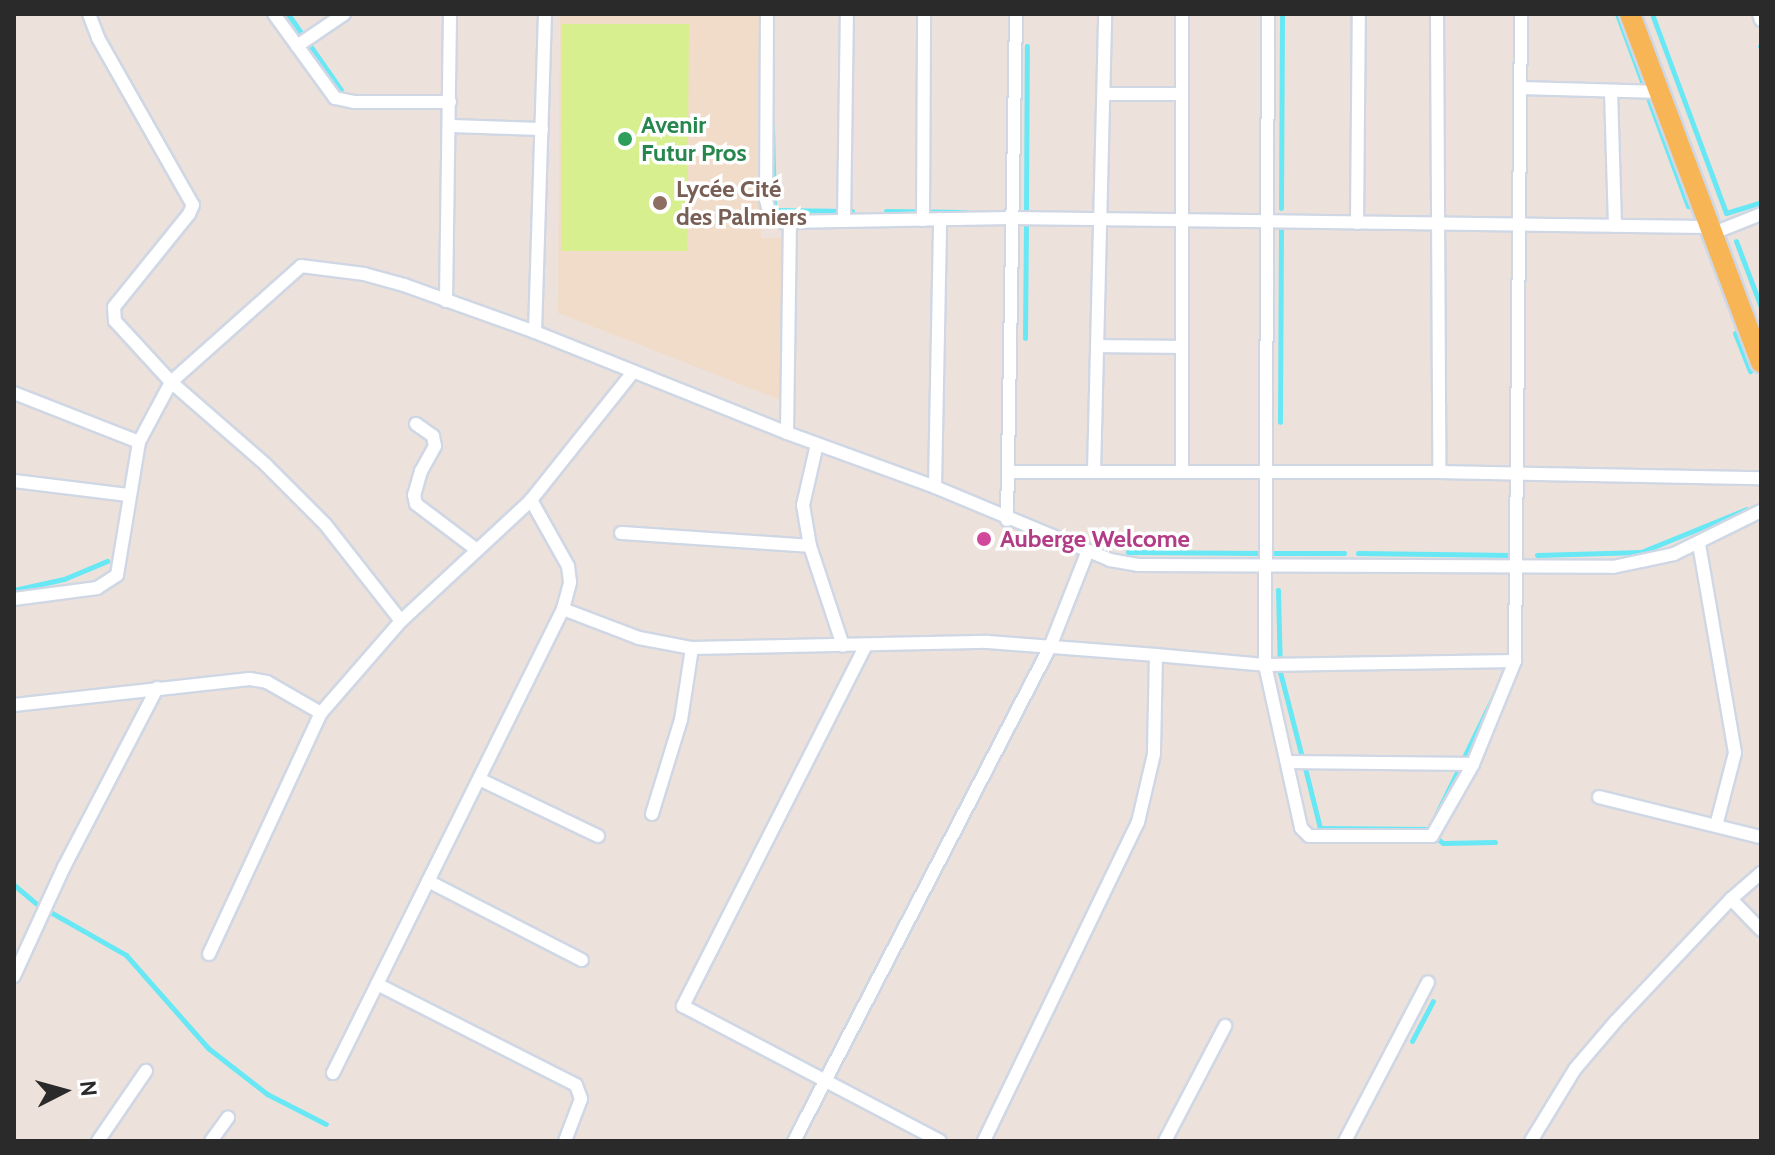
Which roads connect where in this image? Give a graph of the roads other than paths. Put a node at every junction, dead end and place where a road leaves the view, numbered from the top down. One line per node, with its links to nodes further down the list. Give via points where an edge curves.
1 (89, 14): 48 (street, via 191,197 189,214 113,314)
2 (274, 14): 19 (street)
3 (344, 14): 19 (street)
4 (450, 14): 25 (street)
5 (545, 14): 27 (street)
6 (767, 14): 36 (street, via 766,200 775,220)
7 (847, 14): 35 (street)
8 (924, 14): 32 (street)
9 (1016, 14): 29 (street)
10 (1105, 14): 23 (street)
11 (1182, 14): 24 (street)
12 (1268, 14): 34 (street)
13 (1359, 14): 37 (street)
14 (1437, 14): 38 (street)
15 (1521, 14): 20 (street)
16 (1630, 14): 22 (main road)
17 (1759, 14): 18 (street)
18 (1761, 20)
19 (297, 46): 25 (street, via 335,98)
20 (1520, 88): 21 (street); 39 (street)
21 (1611, 91): 22 (street); 40 (street)
22 (1661, 92): 41 (main road)
23 (1104, 94): 24 (street); 31 (street)
24 (1181, 94): 33 (street)
25 (450, 102): 26 (street)
26 (450, 126): 27 (street); 42 (street)
27 (542, 129): 43 (street)
28 (1761, 214): 41 (street)
29 (1011, 218): 30 (street); 31 (street); 54 (street)
30 (940, 219): 32 (street); 62 (street)
31 (1100, 219): 33 (street); 44 (street)
32 (923, 220): 35 (street)
33 (1182, 220): 34 (street); 45 (street)
34 (1265, 220): 37 (street); 58 (street)
35 (844, 221): 36 (street)
36 (790, 222): 51 (street)
37 (1357, 223): 38 (street)
38 (1439, 225): 39 (street); 57 (street)
39 (1519, 225): 40 (street); 59 (street)
40 (1615, 226): 41 (street)
41 (1709, 230): 46 (main road)
42 (446, 301): 43 (street); 48 (street, via 364,274 301,266)
43 (535, 332): 47 (street)
44 (1097, 346): 45 (street); 55 (street)
45 (1182, 347): 56 (street)
46 (1761, 362)
47 (633, 372): 51 (street); 64 (street)
48 (171, 382): 52 (street); 76 (street, via 325,524)
49 (14, 393): 52 (street)
50 (416, 424): 70 (street, via 433,436 435,446 421,471 416,504)
51 (787, 433): 53 (street)
52 (139, 442): 63 (street)
53 (817, 444): 62 (street); 69 (street, via 803,505)
54 (1008, 472): 55 (street); 66 (street)
55 (1094, 472): 56 (street)
56 (1182, 472): 58 (street)
57 (1439, 472): 58 (street); 59 (street)
58 (1266, 473): 72 (street)
59 (1519, 473): 60 (street); 73 (street)
60 (1761, 478)
61 (14, 481): 63 (street)
62 (935, 487): 66 (street)
63 (128, 495): 74 (street, via 120,563 109,583)
64 (531, 500): 70 (street); 75 (street, via 568,566)
65 (1761, 511): 68 (street)
66 (1007, 520): 71 (street)
67 (621, 533): 69 (street)
68 (1699, 544): 73 (street, via 1613,567); 92 (street, via 1735,753)
69 (810, 546): 78 (street)
70 (477, 550): 76 (street)
71 (1087, 553): 72 (street, via 1138,565); 79 (street)
72 (1263, 566): 73 (street); 83 (street)
73 (1517, 567): 82 (street)
74 (14, 599)
75 (563, 609): 80 (street, via 639,638); 89 (street)
76 (401, 621): 86 (street)
77 (866, 645): 78 (street); 79 (street, via 988,642); 107 (street, via 683,1006)
78 (843, 646): 80 (street)
79 (1050, 647): 81 (street); 107 (street)
80 (692, 648): 91 (street, via 681,720)
81 (1156, 655): 83 (street); 114 (street, via 1154,754 1138,822)
82 (1515, 661): 83 (street); 88 (street)
83 (1265, 665): 87 (street)
84 (157, 688): 85 (street); 86 (street, via 250,679 267,682); 101 (street)
85 (14, 705)
86 (321, 713): 99 (street)
87 (1289, 762): 88 (street); 88 (street, via 1304,833 1425,839 1436,832)
88 (1473, 764)
89 (479, 779): 93 (street); 96 (street)
90 (1599, 797): 92 (street)
91 (652, 814)
92 (1716, 826): 94 (street)
93 (598, 836)
94 (1761, 837)
95 (1761, 873): 97 (street)
96 (428, 881): 100 (street); 103 (street)
97 (1731, 899): 98 (street); 117 (street, via 1575,1069)
98 (1761, 930)
99 (209, 954)
100 (582, 960)
101 (14, 976)
102 (1428, 982): 116 (street)
103 (377, 984): 106 (street); 111 (street, via 576,1085 581,1099)
104 (1225, 1026): 115 (street)
105 (146, 1071): 109 (street)
106 (333, 1073)
107 (824, 1080): 112 (street); 113 (street)
108 (228, 1118): 110 (street)
109 (98, 1141)
110 (211, 1141)
111 (565, 1141)
112 (794, 1141)
113 (940, 1141)
114 (984, 1141)
115 (1165, 1141)
116 (1345, 1141)
117 (1531, 1141)

